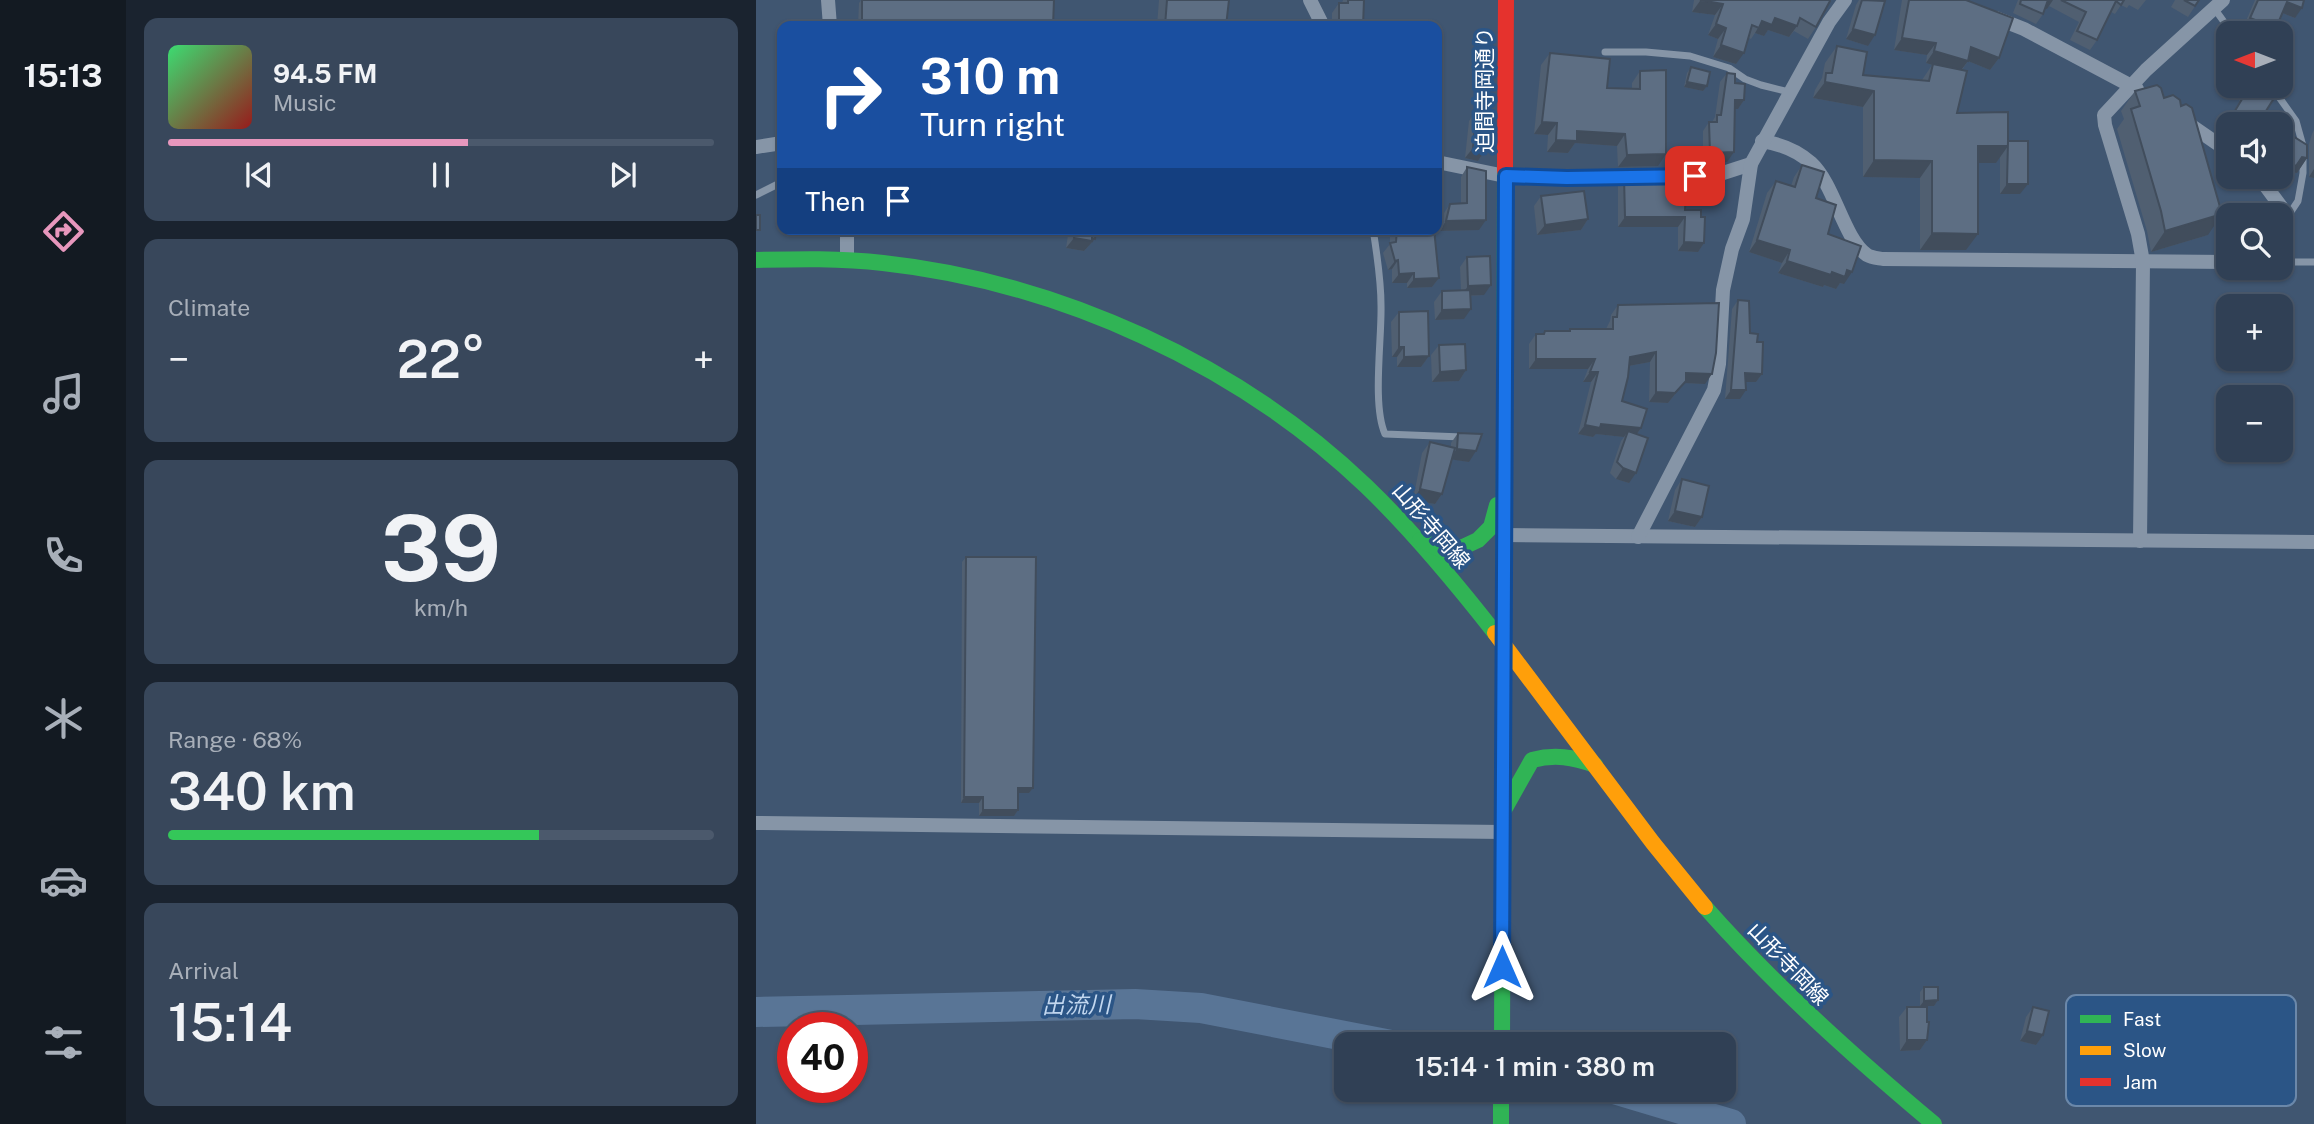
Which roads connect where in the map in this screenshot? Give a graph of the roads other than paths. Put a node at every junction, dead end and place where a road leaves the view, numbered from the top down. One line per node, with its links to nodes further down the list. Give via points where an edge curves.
1 (828, 0): 7 (street)
2 (1310, 0): 8 (street)
3 (1506, 0): 22 (main road, 迫間寺岡通り)
4 (1845, 0): 12 (street)
5 (2218, 4): 9 (lane); 11 (street)
6 (1988, 14): 11 (street)
7 (830, 21)
8 (1320, 21)
9 (2226, 21)
10 (1605, 52): 12 (lane, via 1690,56)
11 (2132, 86): 13 (street); 30 (street, via 2104,115)
12 (1789, 92): 16 (street)
13 (2151, 98)
14 (2280, 98): 25 (lane, via 2296,121 2303,146 2303,173)
15 (2172, 113): 17 (street)
16 (1762, 141): 21 (street); 30 (street, via 1778,144 1812,163 1869,257)
17 (2216, 143)
18 (777, 144): 19 (street)
19 (756, 147)
20 (1442, 163): 22 (street)
21 (1751, 164): 22 (street, via 1720,174); 37 (street, via 1743,219 1723,290 1720,364 1714,390)
22 (1506, 176): 35 (main road, 迫間寺岡通り)
23 (777, 184): 24 (lane)
24 (756, 195)
25 (2293, 208)
26 (847, 235): 29 (street)
27 (1374, 235): 34 (lane, via 1381,302 1381,425 1385,433)
28 (756, 260): 29 (main road, 山形寺岡線)
29 (847, 261): 38 (main road, 山形寺岡線, via 956,275 1044,297 1185,355 1308,434)
30 (2143, 262): 31 (street); 39 (street)
31 (2216, 262)
32 (2293, 262): 33 (lane)
33 (2314, 262)
34 (1475, 438)
35 (1503, 481): 36 (main road, 迫間寺岡通り); 38 (main road, via 1491,527 1478,540 1442,550)
36 (1503, 535): 37 (street); 41 (main road, 迫間寺岡通り)
37 (1638, 537): 39 (street)
38 (1418, 539): 41 (main road, 山形寺岡線)
39 (2140, 541): 40 (street)
40 (2314, 542)
41 (1503, 643): 42 (main road, 山形寺岡線); 43 (main road, 迫間寺岡通り)
42 (1595, 765): 43 (main road, via 1549,755 1532,760); 47 (main road, 山形寺岡線, via 1705,908 1754,960 1811,1018)
43 (1503, 812): 45 (main road, 迫間寺岡通り)
44 (756, 823): 45 (street)
45 (1503, 832): 46 (main road, 迫間寺岡通り)
46 (1502, 1032)
47 (1934, 1124)

